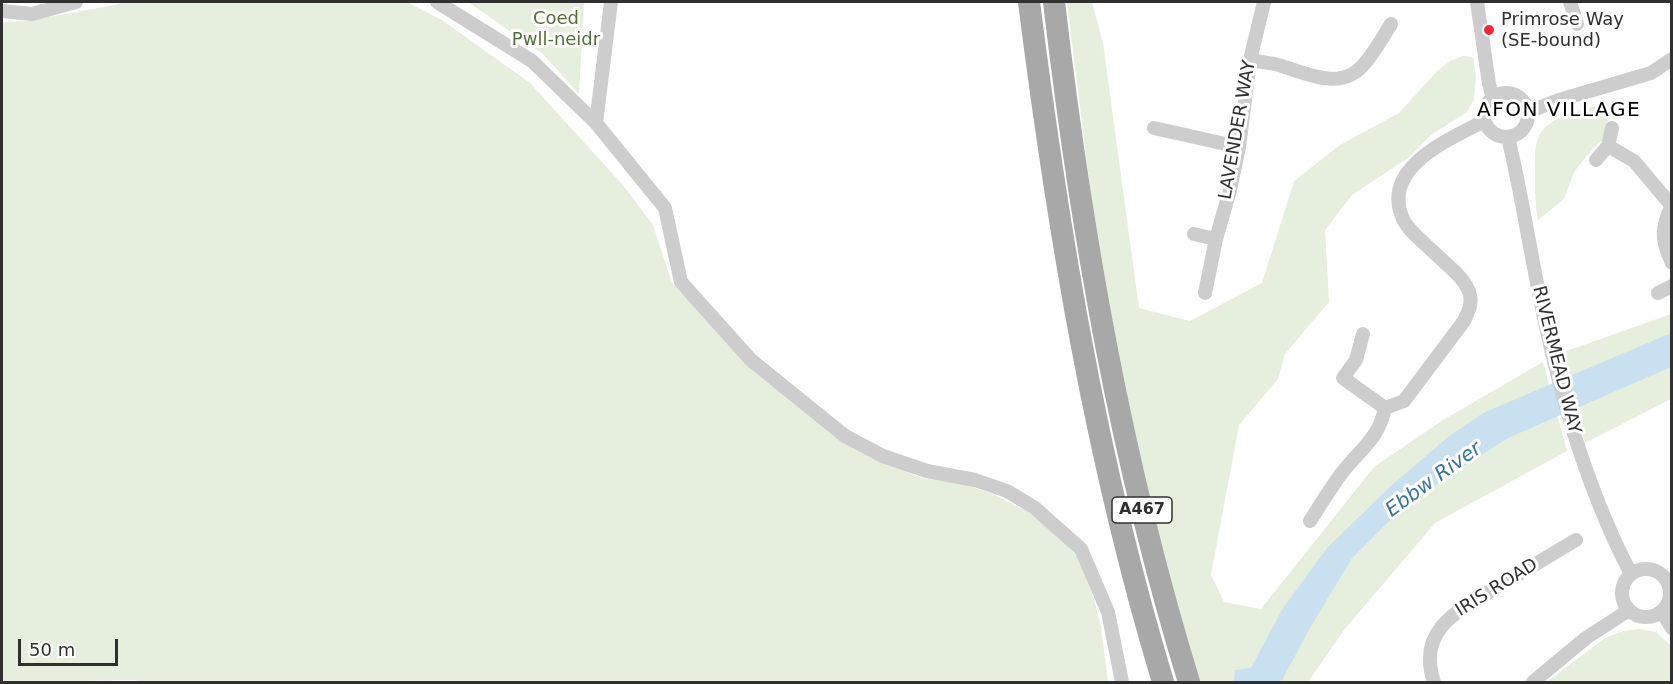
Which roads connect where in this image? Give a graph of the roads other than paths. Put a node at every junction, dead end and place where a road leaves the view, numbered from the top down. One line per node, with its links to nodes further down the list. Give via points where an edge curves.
1 (76, 2): 9 (street, via 32,14)
2 (437, 2): 17 (street, via 532,61)
3 (611, 2): 17 (street)
4 (1029, 2): 43 (main road, A467, via 1080,339 1115,498)
5 (1054, 2): 44 (main road, A467, via 1067,111 1103,335 1137,490)
6 (1264, 2): 13 (street, LAVENDER WAY)
7 (1477, 2): 14 (street)
8 (1570, 2): 11 (street)
9 (2, 11)
10 (1391, 24): 13 (street, via 1365,64 1345,78 1313,77)
11 (1576, 24)
12 (1671, 59): 15 (street, via 1651,73)
13 (1250, 60): 22 (street, LAVENDER WAY)
14 (1493, 97): 15 (street, via 1513,94); 16 (street, via 1485,107)
15 (1528, 112): 20 (street, via 1525,128)
16 (1484, 122): 20 (street, via 1493,134); 34 (street, via 1440,144 1400,182 1397,198 1403,221 1458,275 1470,293 1470,309 1404,401)
17 (596, 123): 42 (street, via 665,208 681,282 751,360 845,436 883,456 927,471 1007,491 1035,508 1081,549 1108,612)
18 (1154, 128): 22 (street)
19 (1612, 128): 21 (street)
20 (1509, 137): 37 (street, RIVERMEAD WAY, via 1551,349 1573,432 1600,510)
21 (1608, 146): 23 (street); 24 (street, via 1634,161)
22 (1239, 147): 26 (street, LAVENDER WAY)
23 (1596, 160)
24 (1671, 205): 27 (street, via 1662,240)
25 (1194, 234): 26 (street)
26 (1216, 239): 29 (street, LAVENDER WAY)
27 (1671, 263)
28 (1671, 286): 30 (street)
29 (1205, 293)
30 (1658, 293)
31 (1363, 334): 32 (street, via 1356,360)
32 (1343, 378): 33 (street); 34 (street)
33 (1332, 389)
34 (1384, 408): 35 (street, via 1382,425 1342,472)
35 (1310, 520)
36 (1576, 540): 45 (street, IRIS ROAD, via 1449,617 1434,637 1430,658)
37 (1631, 574): 38 (street, via 1651,569); 39 (street, via 1622,593)
38 (1669, 580): 40 (street, via 1670,595)
39 (1629, 610): 40 (street, via 1647,617); 46 (street, via 1586,638)
40 (1662, 612): 41 (street)
41 (1671, 628)
42 (1122, 682)
43 (1163, 682)
44 (1189, 682)
45 (1434, 682)
46 (1533, 682)

